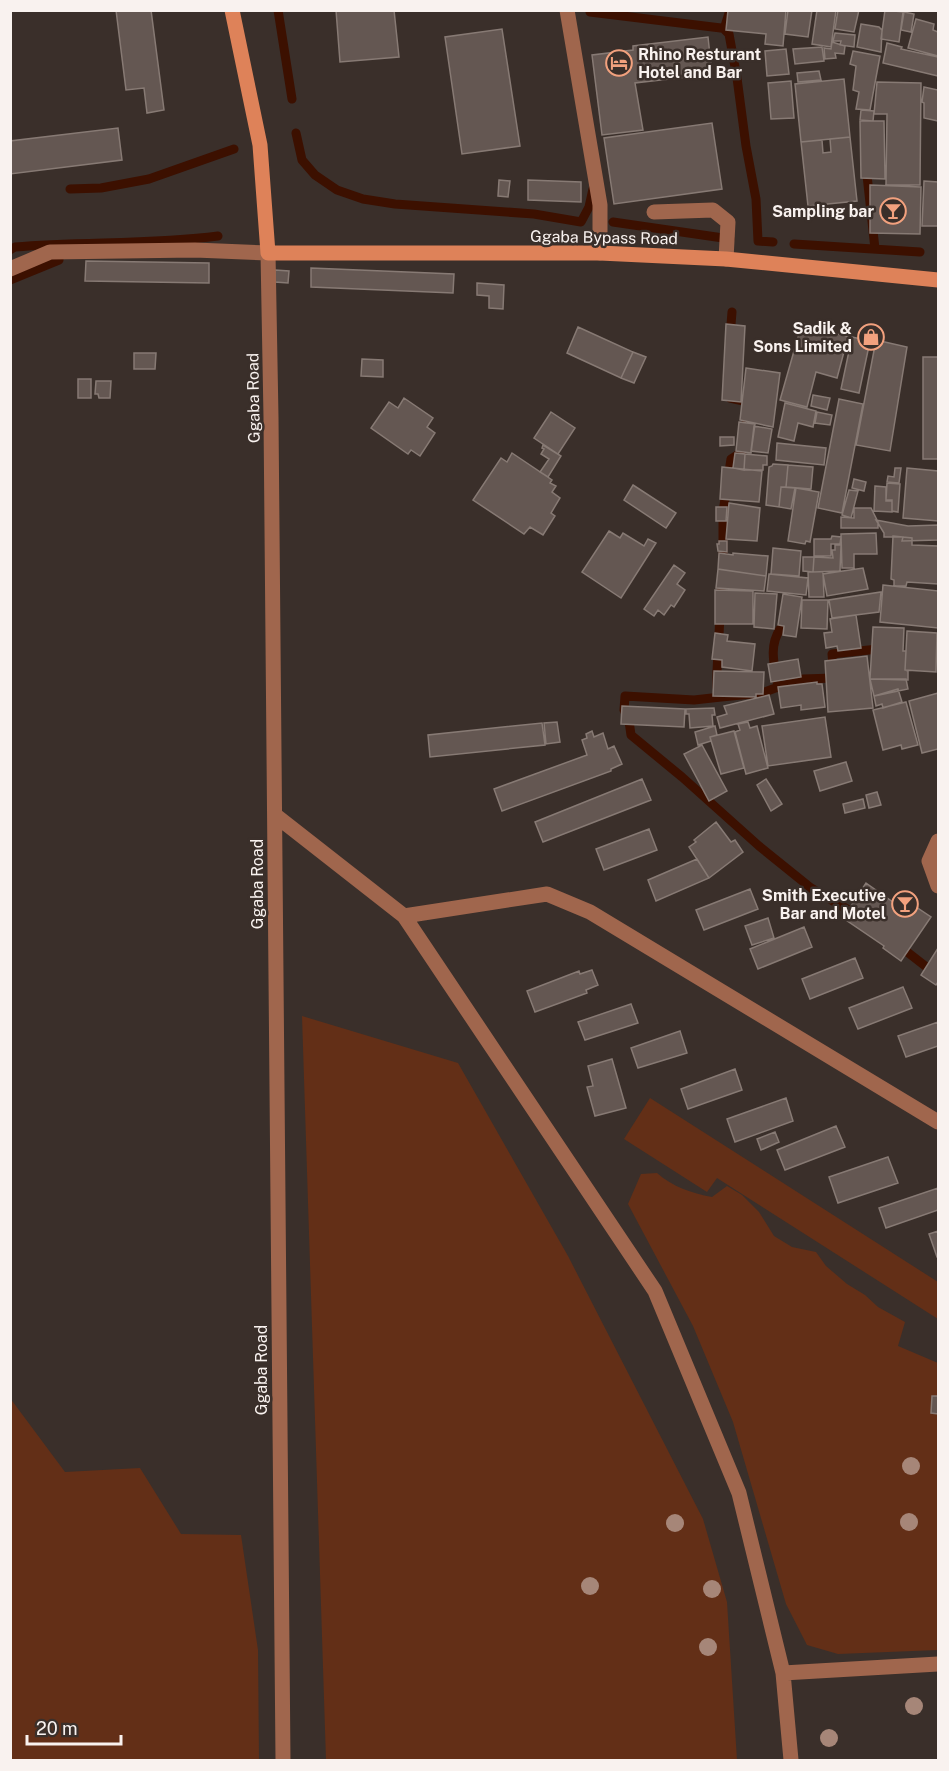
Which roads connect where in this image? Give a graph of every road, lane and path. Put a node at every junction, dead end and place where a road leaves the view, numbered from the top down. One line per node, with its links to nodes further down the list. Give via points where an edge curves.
1 (232, 10): 4 (street, Ggaba Road, via 260,145)
2 (567, 10): 5 (street, via 600,205)
3 (654, 212): 6 (street, via 713,210 728,222)
4 (268, 253): 5 (street, Ggaba Bypass Road); 7 (street, via 50,252); 9 (street, Ggaba Road)
5 (600, 253): 6 (street, Ggaba Bypass Road)
6 (726, 259): 8 (street, Ggaba Bypass Road)
7 (10, 268)
8 (939, 280)
9 (275, 815): 12 (street); 16 (street, Ggaba Road)
10 (939, 841): 11 (street, via 929,861)
11 (939, 886)
12 (404, 916): 13 (street, via 548,894 590,912); 15 (street, via 655,1291 739,1493)
13 (939, 1122)
14 (939, 1664): 15 (street)
15 (783, 1673): 17 (street)
16 (283, 1761)
17 (791, 1761)

